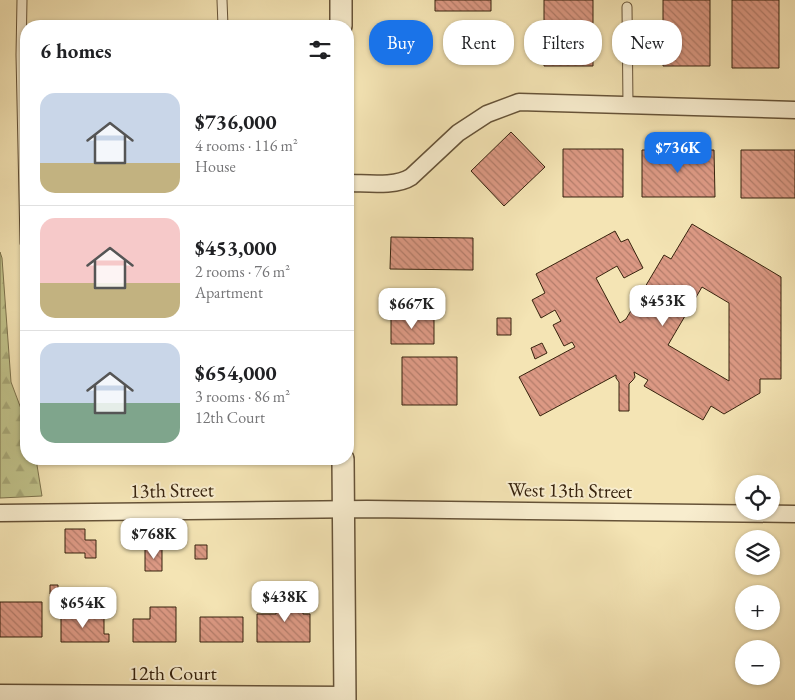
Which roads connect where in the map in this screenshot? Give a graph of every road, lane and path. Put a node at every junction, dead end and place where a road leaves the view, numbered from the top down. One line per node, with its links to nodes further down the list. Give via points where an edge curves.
1 (22, 0): 5 (lane)
2 (222, 0): 6 (lane)
3 (341, 0): 7 (street)
4 (627, 7): 8 (lane)
5 (23, 20)
6 (223, 20)
7 (341, 20)
8 (628, 105): 9 (street); 10 (street, via 519,102 487,114 458,133 407,180)
9 (795, 110)
10 (354, 183)
11 (343, 465): 12 (street)
12 (344, 510): 13 (street, 13th Street); 14 (street, West 13th Street); 16 (street)
13 (0, 513)
14 (795, 514)
15 (0, 693): 16 (street, 12th Court)
16 (345, 698)

